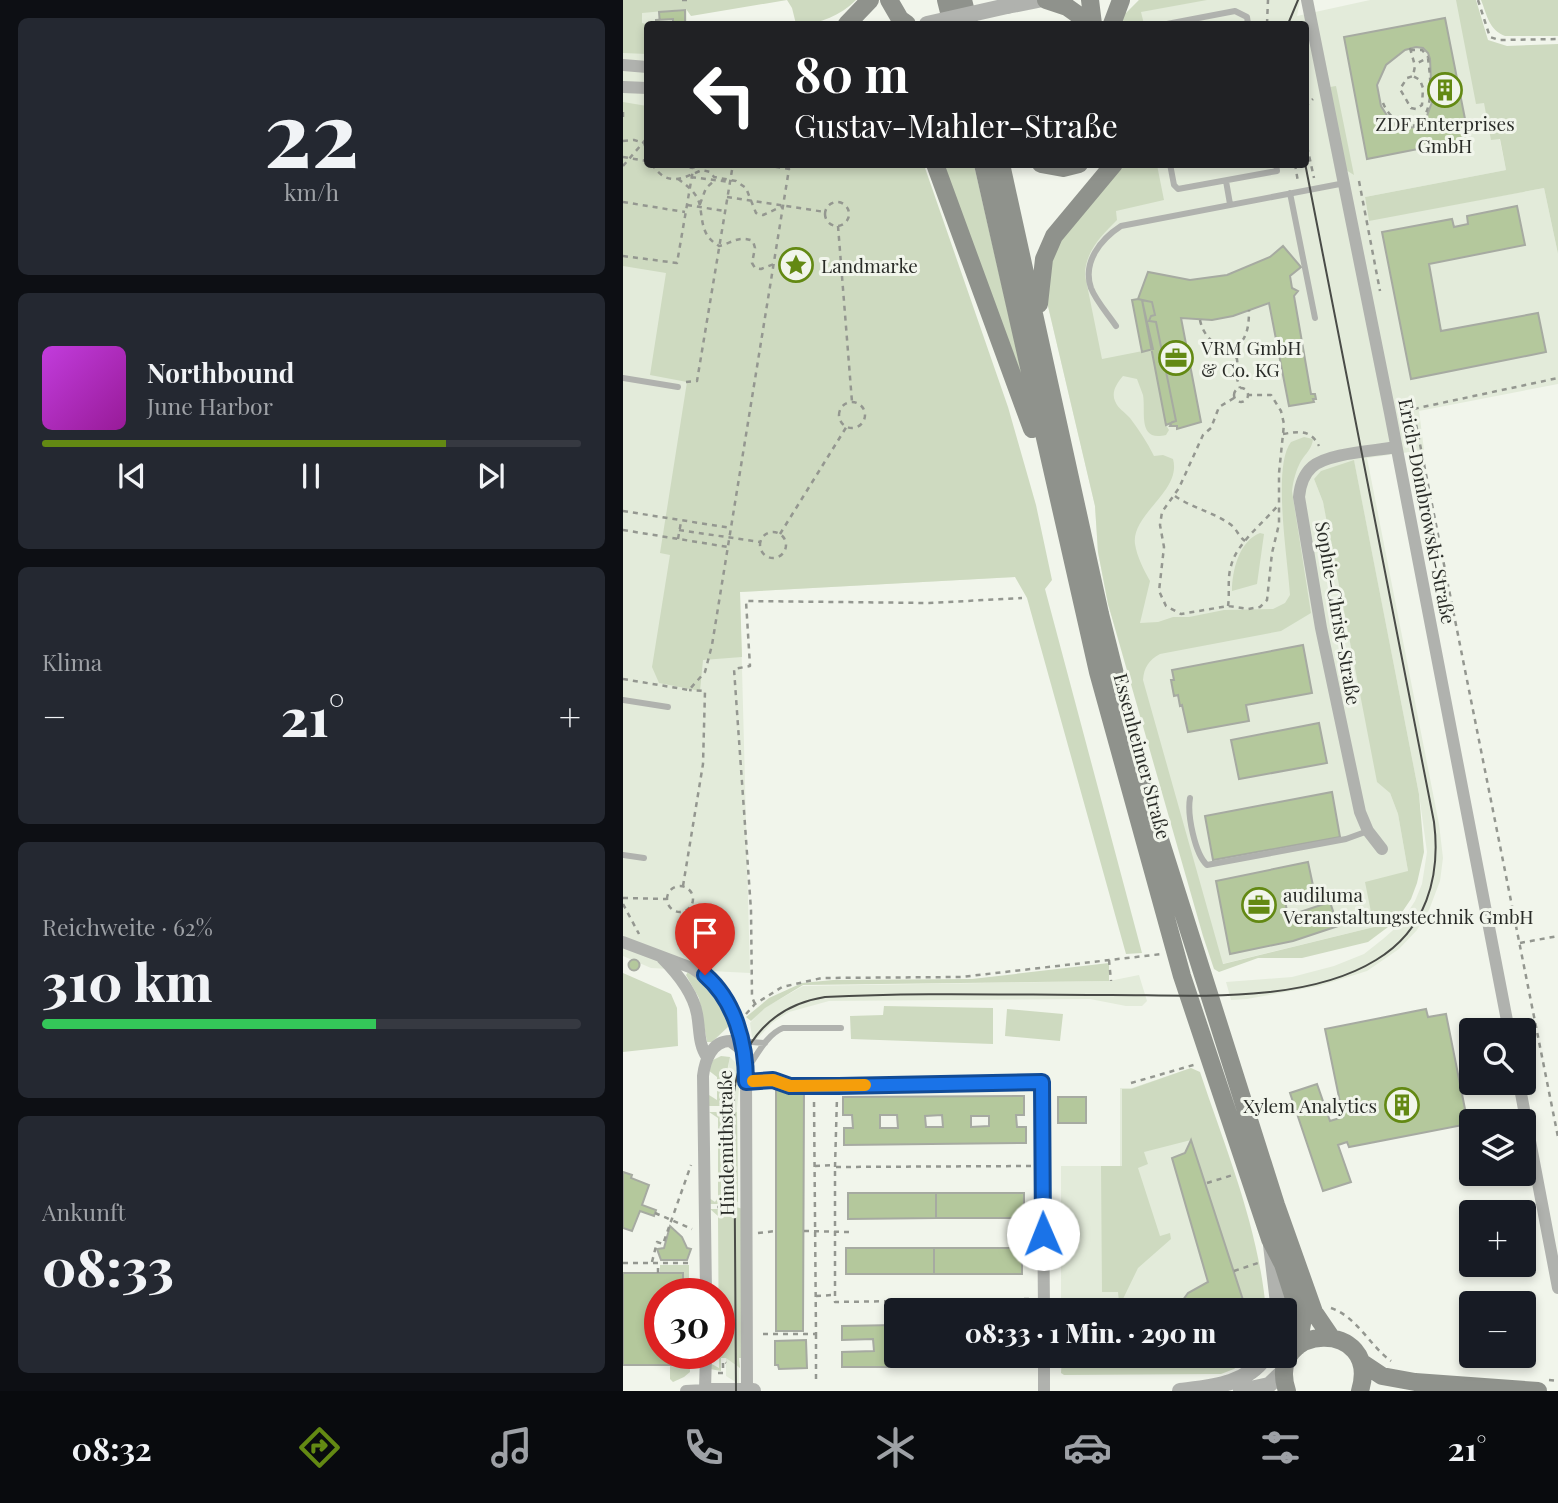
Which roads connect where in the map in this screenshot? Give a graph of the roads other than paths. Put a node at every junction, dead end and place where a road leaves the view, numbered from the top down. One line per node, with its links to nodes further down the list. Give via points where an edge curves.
1 (870, 0): 11 (main road)
2 (889, 0): 12 (main road)
3 (946, 0): 14 (main road)
4 (963, 0): 15 (main road)
5 (1038, 0): 13 (street, bridge)
6 (1046, 0): 16 (main road)
7 (1090, 0): 17 (main road)
8 (1105, 0): 18 (main road)
9 (1121, 0): 19 (main road)
10 (1307, 0): 33 (street, Erich-Dombrowski-Straße)
11 (850, 21)
12 (903, 21)
13 (940, 21)
14 (950, 21)
15 (968, 21)
16 (1088, 21)
17 (1092, 21)
18 (1110, 21)
19 (1112, 21)
20 (1183, 21): 21 (lane, via 1235,11)
21 (1248, 21)
22 (623, 65): 23 (street)
23 (644, 67)
24 (623, 87): 25 (street)
25 (644, 88)
26 (936, 168): 42 (main road)
27 (984, 168): 42 (main road, Essenheimer Straße)
28 (1002, 168): 37 (main road, Essenheimer Straße)
29 (1111, 168): 37 (main road, via 1053,236 1044,259)
30 (1171, 168): 32 (lane, via 1178,190)
31 (1277, 168): 32 (lane)
32 (1226, 181): 35 (lane)
33 (1345, 183): 34 (lane); 41 (street, Erich-Dombrowski-Straße)
34 (1290, 192): 35 (lane); 36 (lane)
35 (1230, 204): 38 (lane, via 1121,226 1111,233 1093,256 1089,280)
36 (1315, 318)
37 (1037, 321): 66 (main road, Essenheimer Straße, via 1100,614 1143,786 1276,1205 1314,1312)
38 (1116, 326)
39 (623, 378): 40 (lane)
40 (678, 387)
41 (1397, 447): 46 (street, Sophie-Christ-Straße, via 1321,461 1306,473 1299,497 1337,708); 52 (street, Erich-Dombrowski-Straße)
42 (1053, 481): 61 (main road, Essenheimer Straße, via 1098,672 1182,976)
43 (623, 700): 44 (lane)
44 (668, 707)
45 (1190, 798): 46 (lane, via 1189,816 1201,860 1207,866)
46 (1368, 831): 47 (street, Sophie-Christ-Straße)
47 (1382, 849)
48 (623, 855): 49 (lane)
49 (644, 858)
50 (623, 942): 51 (street)
51 (661, 958): 55 (street, via 692,968 714,984 727,1001); 58 (street, via 691,996)
52 (1507, 1018)
53 (841, 1028): 56 (lane, via 783,1028)
54 (725, 1041): 55 (lane); 57 (street, Hindemithstraße); 58 (street, Hindemithstraße)
55 (741, 1041): 56 (lane); 57 (street)
56 (765, 1043): 59 (lane)
57 (744, 1054): 59 (street, Hindemithstraße)
58 (708, 1057): 62 (street, Hindemithstraße, via 703,1076)
59 (746, 1076): 64 (street, via 790,1086 1042,1082); 75 (street, Hindemithstraße)
60 (1521, 1095): 63 (street)
61 (1270, 1239): 65 (street); 67 (main road, Essenheimer Straße, via 1302,1324)
62 (706, 1278)
63 (1558, 1288)
64 (1044, 1298)
65 (1277, 1298)
66 (1331, 1337): 67 (main road, via 1313,1338); 68 (main road, Essenheimer Straße, via 1349,1346)
67 (1298, 1346): 72 (main road)
68 (1361, 1362): 80 (main road); 81 (main road, Essenheimer Straße, via 1383,1376 1415,1382)
69 (1044, 1368): 76 (street)
70 (1257, 1368): 77 (street, via 1241,1379)
71 (708, 1371): 73 (street); 74 (street)
72 (1284, 1371): 78 (street, via 1269,1385); 79 (main road)
73 (687, 1391): 74 (street)
74 (705, 1391): 75 (street, Hindemithstraße)
75 (749, 1391)
76 (1044, 1391)
77 (1179, 1391)
78 (1241, 1391)
79 (1287, 1391)
80 (1360, 1391)
81 (1538, 1391)

